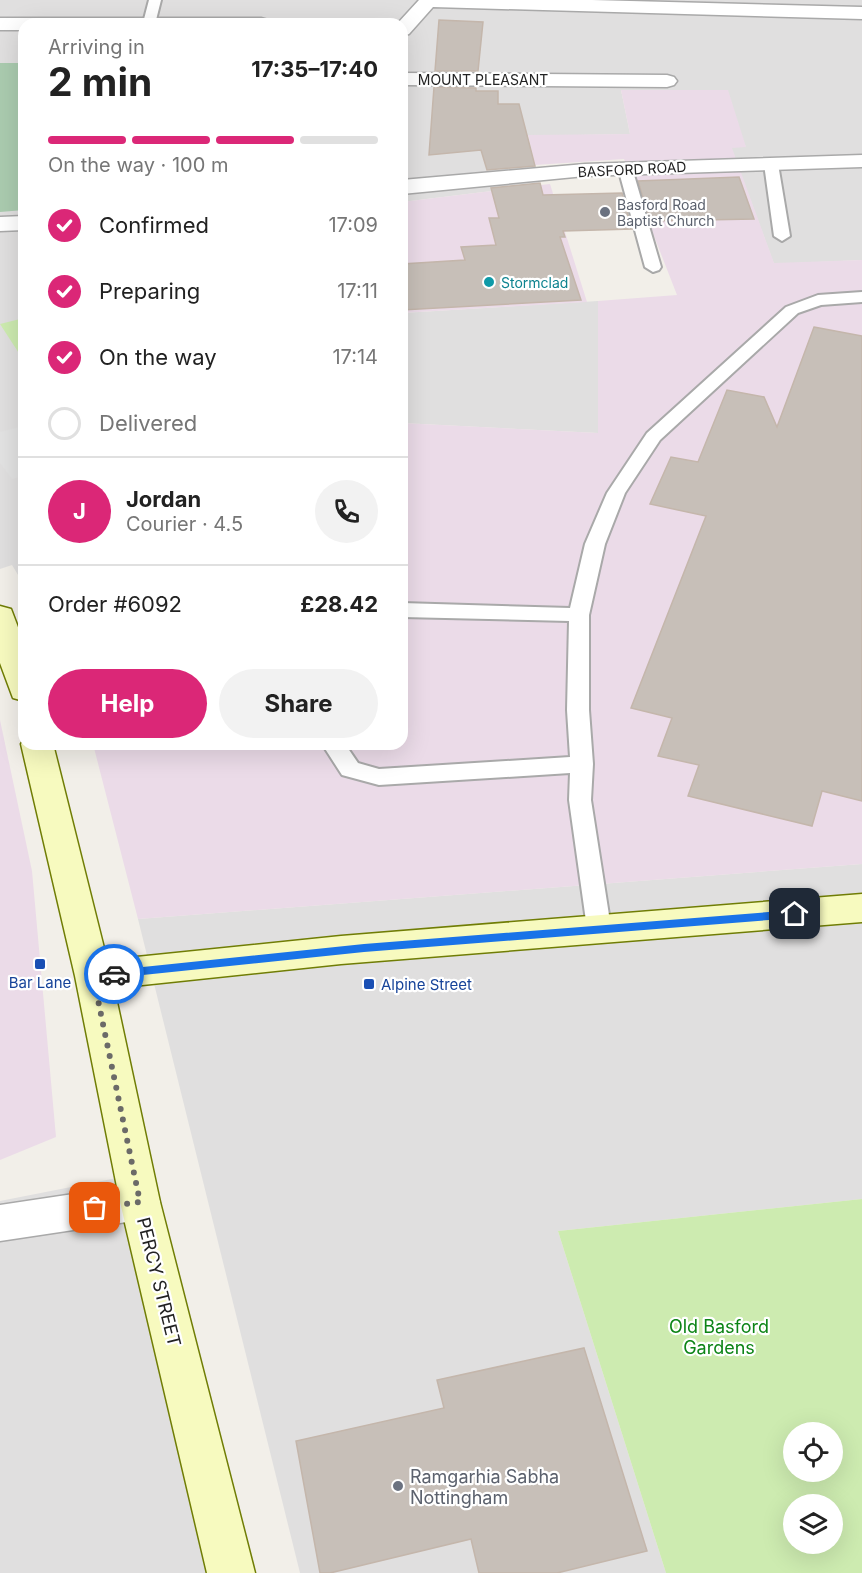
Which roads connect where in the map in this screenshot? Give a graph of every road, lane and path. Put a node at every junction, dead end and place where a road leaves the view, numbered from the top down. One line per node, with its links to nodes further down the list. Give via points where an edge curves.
1 (155, 0): 4 (lane)
2 (429, 0): 3 (street); 5 (street)
3 (862, 13)
4 (150, 18)
5 (408, 23)
6 (0, 24): 7 (street)
7 (18, 24)
8 (562, 56): 10 (street, MOUNT PLEASANT)
9 (408, 79): 10 (street, MOUNT PLEASANT)
10 (564, 80): 11 (street, MOUNT PLEASANT)
11 (667, 81)
12 (862, 161): 13 (street, BASFORD ROAD)
13 (771, 164): 14 (street, BASFORD ROAD); 18 (lane)
14 (625, 168): 15 (street, BASFORD ROAD); 19 (lane)
15 (408, 186)
16 (18, 223): 17 (street)
17 (0, 224)
18 (782, 236)
19 (653, 267)
20 (862, 297): 22 (lane, via 818,300 792,310 653,437 616,493 595,544)
21 (408, 610): 22 (lane)
22 (579, 615): 27 (lane)
23 (0, 616): 24 (street)
24 (18, 672)
25 (39, 750): 30 (street, PERCY STREET)
26 (337, 750): 27 (lane, via 350,769 380,777)
27 (582, 764): 29 (lane, via 580,800)
28 (862, 908): 29 (street)
29 (599, 928): 30 (street)
30 (93, 976): 31 (street, PERCY STREET)
31 (140, 1202): 32 (street); 33 (street, PERCY STREET)
32 (0, 1223)
33 (231, 1573)

